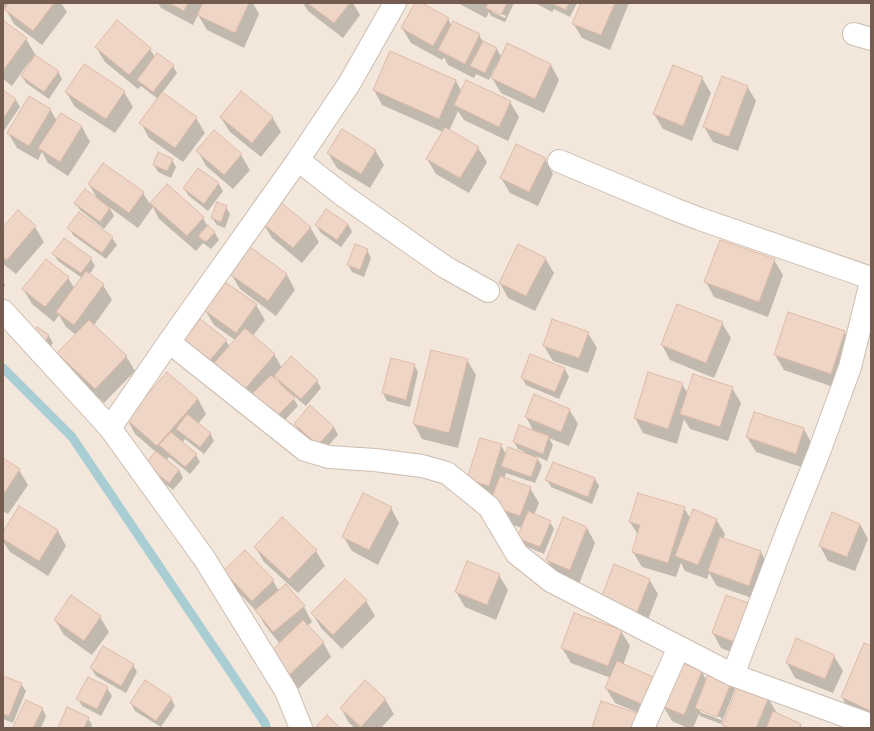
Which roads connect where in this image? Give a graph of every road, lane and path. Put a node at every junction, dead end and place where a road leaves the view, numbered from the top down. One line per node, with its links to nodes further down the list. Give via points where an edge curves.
1 (395, 3): 2 (street, via 349,84)
2 (298, 160): 6 (street, via 344,196 445,267); 8 (street)
3 (559, 161): 4 (street, via 700,219)
4 (871, 278)
5 (871, 282): 11 (street, via 850,367)
6 (488, 291)
7 (3, 311): 9 (street)
8 (169, 342): 9 (street); 10 (street, via 305,450 329,457 422,466 447,473 489,507 517,554 551,581)
9 (110, 428): 13 (street, via 204,558 286,691)
10 (679, 647): 11 (street); 14 (street)
11 (733, 675): 12 (street)
12 (871, 725)
13 (301, 728)
14 (643, 728)

